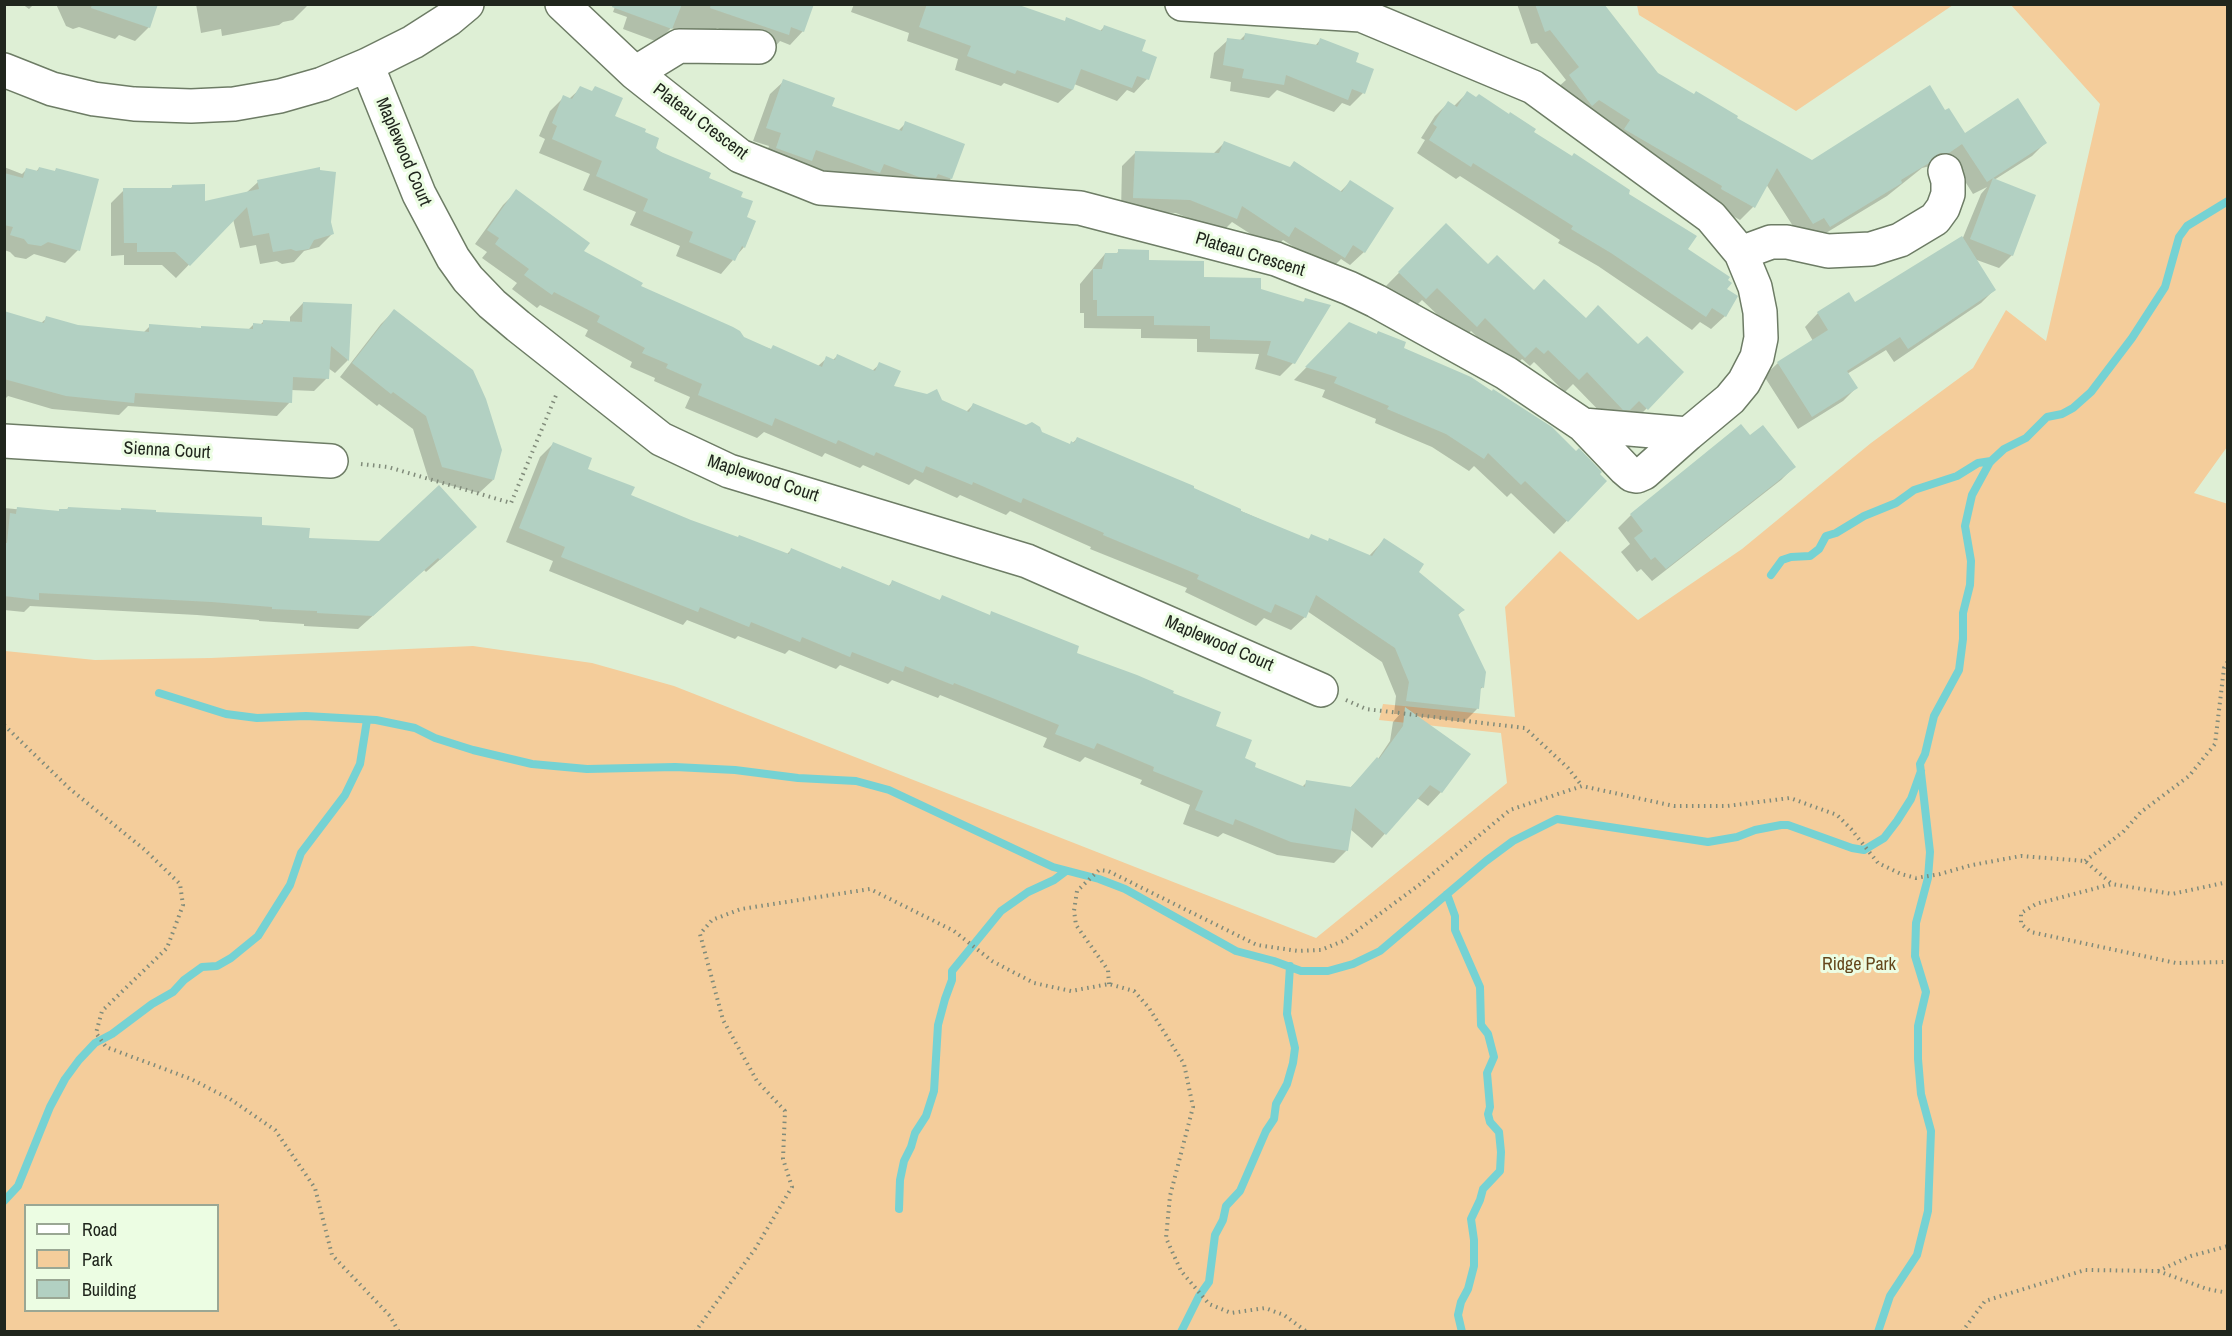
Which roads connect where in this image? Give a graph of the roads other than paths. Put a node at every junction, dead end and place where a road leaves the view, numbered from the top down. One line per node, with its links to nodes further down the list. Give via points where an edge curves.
1 (467, 4): 6 (street, via 413,42)
2 (562, 4): 8 (street, Plateau Crescent)
3 (1182, 4): 4 (street)
4 (1371, 10): 10 (street, via 1533,87 1711,217)
5 (759, 46): 8 (street, Plateau Crescent, via 679,46)
6 (367, 65): 7 (street, via 280,96 191,106 134,105 94,99 52,89); 15 (street, Maplewood Court, via 419,194 468,279 492,304 661,439 741,474 1027,561)
7 (4, 70)
8 (635, 72): 11 (street, Plateau Crescent, via 740,156 820,188 1080,208 1276,259 1376,301 1506,373)
9 (1945, 171): 10 (street, via 1948,194 1943,208 1935,219 1900,240 1870,249 1828,251 1771,242)
10 (1741, 253): 12 (street, via 1760,312 1757,357 1730,399)
11 (1583, 425): 12 (street, Plateau Crescent); 12 (street, via 1625,469 1637,476)
12 (1688, 434)
13 (4, 441): 14 (street, Sienna Court)
14 (330, 461)
15 (1321, 690)

